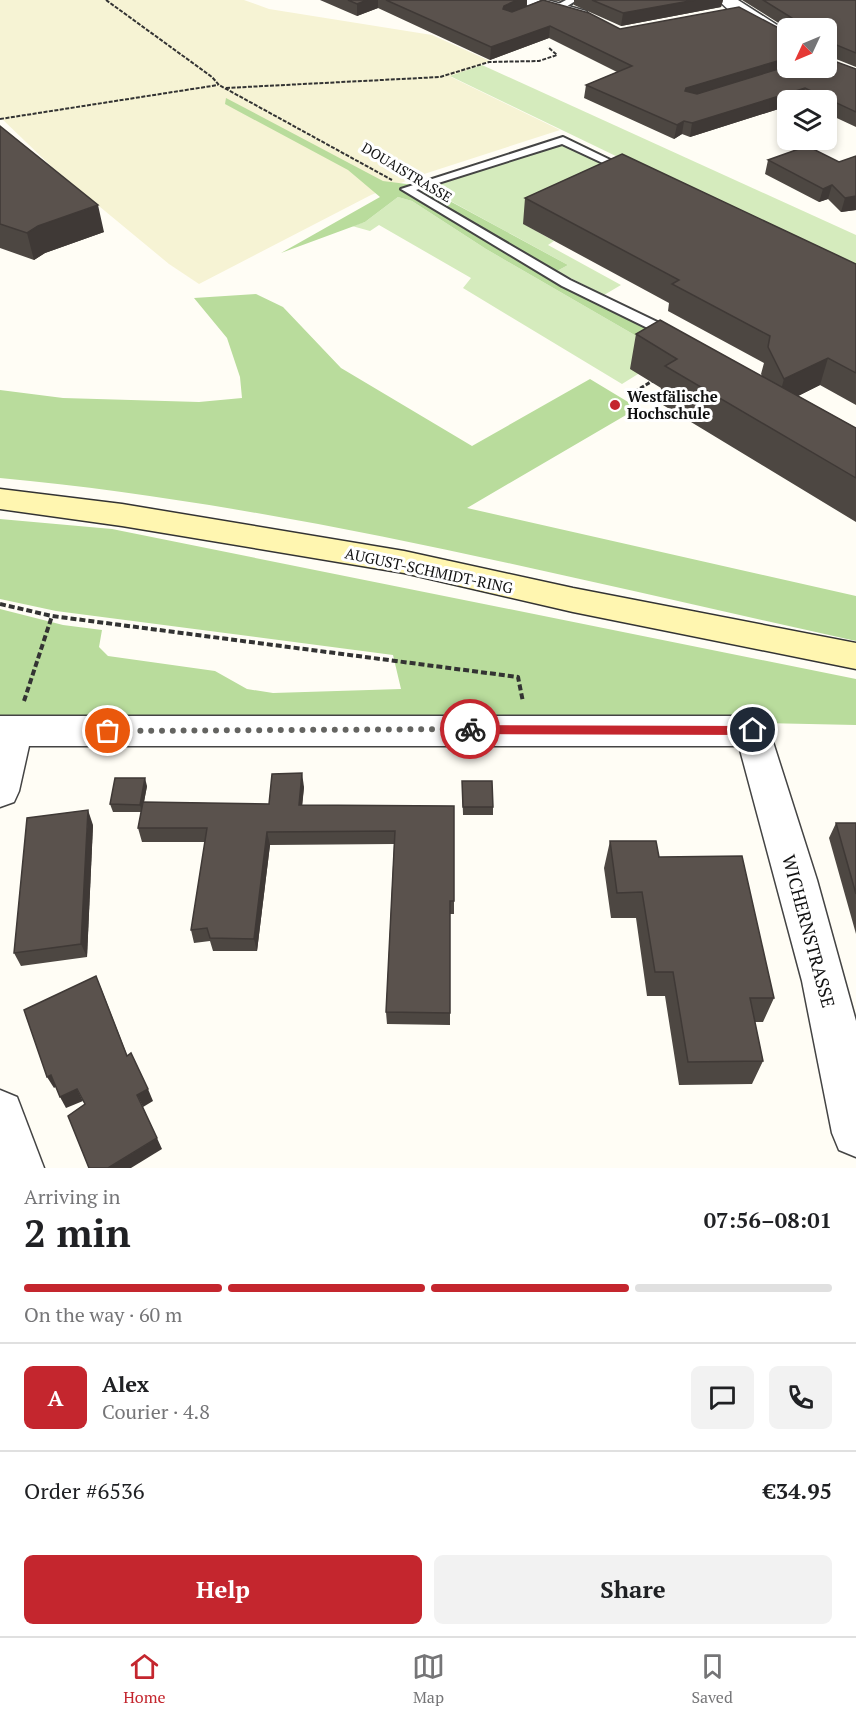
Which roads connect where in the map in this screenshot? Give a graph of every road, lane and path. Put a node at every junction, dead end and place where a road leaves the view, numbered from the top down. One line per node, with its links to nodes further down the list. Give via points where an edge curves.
1 (106, 0): 8 (path, DOUAISTRASSE)
2 (559, 4): 3 (street); 5 (street)
3 (528, 6)
4 (728, 9): 6 (street)
5 (595, 19)
6 (777, 34)
7 (548, 47): 9 (path, via 557,55 539,61 489,62 440,77)
8 (219, 85): 9 (path, DOUAISTRASSE); 10 (path)
9 (225, 88): 12 (path, DOUAISTRASSE)
10 (0, 119)
11 (636, 175): 12 (lane, via 563,140)
12 (407, 189): 13 (lane, DOUAISTRASSE, via 566,283)
13 (685, 342)
14 (663, 375): 15 (path)
15 (629, 395)
16 (0, 499): 19 (main road, AUGUST-SCHMIDT-RING, via 404,562)
17 (0, 604): 18 (path)
18 (52, 616): 20 (path, via 518,677); 21 (path)
19 (856, 656)
20 (528, 730): 21 (street); 24 (street, WICHERNSTRASSE, via 753,730 847,1074)
21 (7, 731): 22 (street)
22 (0, 791)
23 (0, 1114): 25 (street)
24 (856, 1133)
25 (20, 1168)

